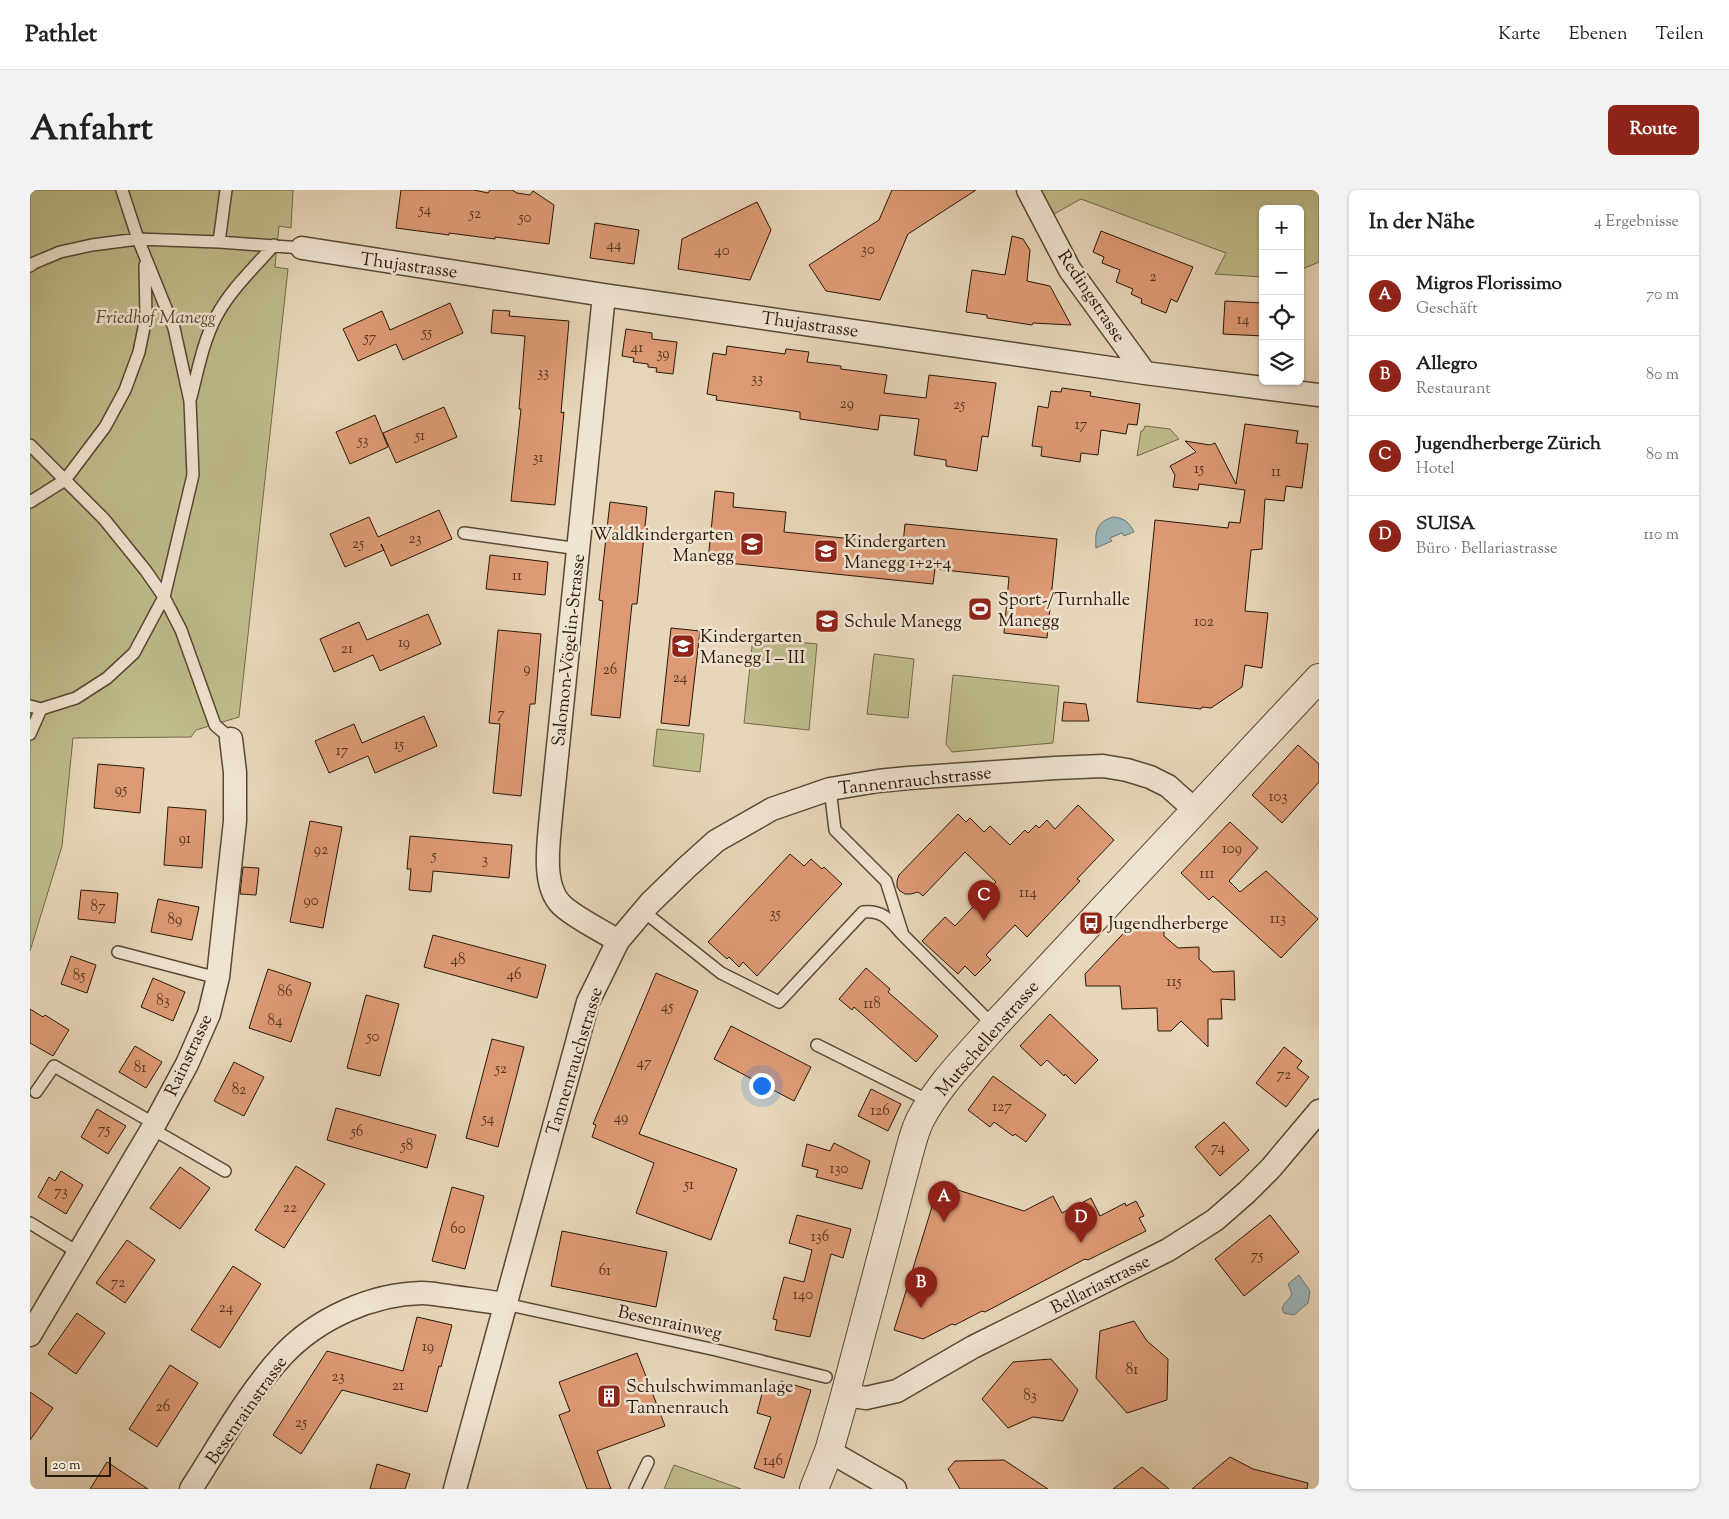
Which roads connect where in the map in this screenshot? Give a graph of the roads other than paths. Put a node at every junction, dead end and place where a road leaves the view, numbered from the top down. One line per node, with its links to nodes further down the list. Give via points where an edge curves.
1 (122, 190): 4 (lane)
2 (226, 190): 5 (lane)
3 (1028, 190): 11 (street, Redingstrasse, via 1070,270)
4 (138, 239): 5 (lane); 8 (lane); 9 (lane, via 60,252)
5 (219, 242): 6 (lane)
6 (274, 245): 7 (lane); 13 (lane, via 240,282 217,316 204,347)
7 (302, 248): 10 (street, Thujastrasse)
8 (144, 255): 13 (lane, via 174,328); 15 (lane, via 146,318 139,352 125,390 105,427)
9 (30, 266)
10 (604, 295): 11 (street, Thujastrasse); 18 (street, Salomon-Vögelin-Strasse)
11 (1145, 373): 12 (street, Thujastrasse)
12 (1319, 395)
13 (190, 401): 19 (lane, via 193,475)
14 (30, 445): 15 (lane)
15 (65, 480): 16 (lane); 19 (lane, via 104,518)
16 (30, 502)
17 (464, 533): 18 (lane)
18 (579, 548): 29 (street, Salomon-Vögelin-Strasse, via 547,869 552,889 563,907)
19 (164, 597): 21 (lane, via 134,653 107,678 76,698); 24 (lane, via 181,630 214,724)
20 (1319, 678): 26 (street, Mutschellenstrasse)
21 (35, 707): 22 (lane); 23 (lane)
22 (30, 718)
23 (30, 734)
24 (231, 739): 31 (street, Rainstrasse, via 235,821)
25 (830, 789): 26 (street, Tannenrauchstrasse, via 908,778 1103,766 1156,780); 27 (street, Tannenrauchstrasse, via 772,809 716,841); 28 (lane, via 835,830 886,881)
26 (1196, 810): 32 (street, Mutschellenstrasse)
27 (643, 911): 28 (lane, via 721,973 779,1002 863,912 874,911 887,918); 29 (street, Tannenrauchstrasse)
28 (903, 935): 32 (lane)
29 (618, 941): 41 (street, Tannenrauchstrasse, via 588,1002)
30 (118, 952): 31 (lane)
31 (218, 976): 37 (street, Rainstrasse, via 209,1014 198,1040)
32 (994, 1026): 35 (street, Mutschellenstrasse)
33 (817, 1044): 35 (lane)
34 (36, 1092): 37 (lane, via 54,1066)
35 (930, 1102): 43 (street, Mutschellenstrasse, via 909,1153)
36 (1319, 1111): 43 (street, Bellariastrasse, via 1247,1192 1215,1220 1178,1244 973,1348 897,1391 866,1398)
37 (153, 1127): 38 (lane); 40 (street, Rainstrasse)
38 (225, 1171)
39 (30, 1223): 40 (lane)
40 (79, 1254): 42 (street, Rainstrasse)
41 (505, 1304): 43 (lane, Besenrainweg, via 716,1350); 46 (street, Besenrainstrasse, via 423,1293 390,1296 355,1307 328,1321 301,1338 283,1355 244,1407); 47 (street, Tannenrauchstrasse)
42 (30, 1335)
43 (835, 1386): 44 (street, Mutschellenstrasse)
44 (829, 1452): 49 (street, Mutschellenstrasse); 50 (street)
45 (648, 1462): 48 (lane)
46 (191, 1489)
47 (455, 1489)
48 (635, 1489)
49 (814, 1489)
50 (895, 1489)

